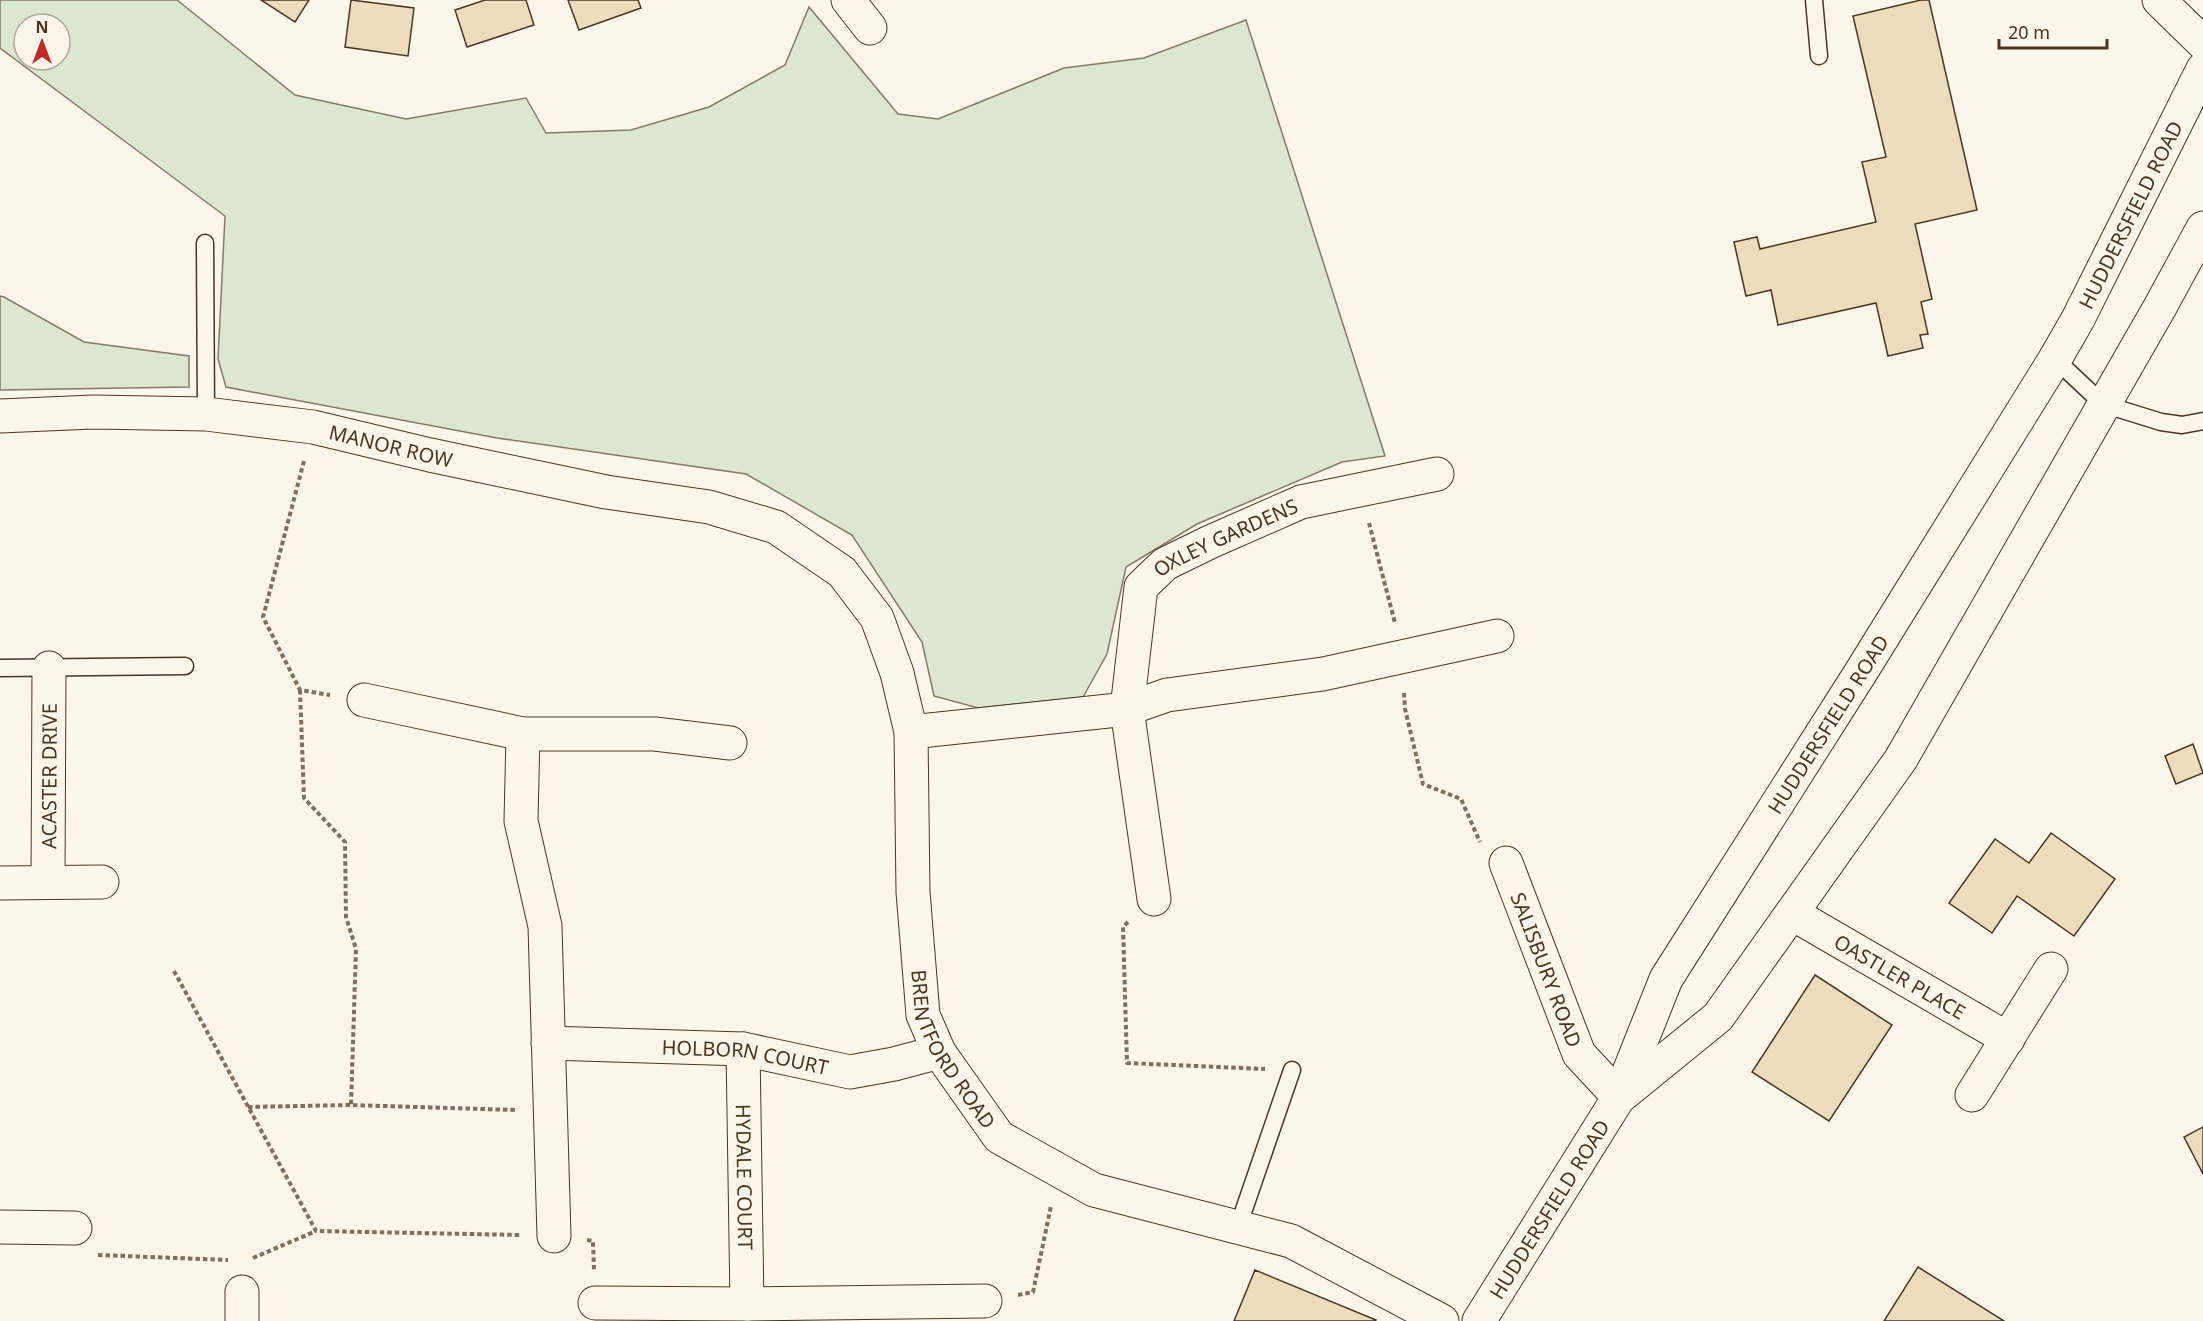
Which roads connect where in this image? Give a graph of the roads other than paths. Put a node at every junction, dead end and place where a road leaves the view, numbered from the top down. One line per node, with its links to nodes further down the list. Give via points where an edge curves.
1 (848, 0): 4 (street)
2 (1814, 0): 6 (lane)
3 (2159, 0): 5 (street)
4 (870, 28)
5 (2203, 43)
6 (1819, 56)
7 (2203, 69): 10 (street, HUDDERSFIELD ROAD)
8 (2203, 228): 11 (street, HUDDERSFIELD ROAD)
9 (205, 243): 12 (lane)
10 (2055, 359): 11 (lane); 39 (street, HUDDERSFIELD ROAD, via 1666,979)
11 (2103, 404): 14 (lane, via 2161,422); 31 (street, HUDDERSFIELD ROAD, via 1901,759)
12 (206, 414): 13 (street, MANOR ROW, via 93,412); 16 (street, MANOR ROW, via 313,427 606,492 709,507)
13 (0, 416)
14 (2203, 421)
15 (1437, 474): 22 (street, OXLEY GARDENS, via 1301,502 1165,564 1141,587)
16 (776, 527): 23 (street, BRENTFORD ROAD, via 842,572 877,618 897,673)
17 (1497, 636): 22 (street, via 1323,674 1167,695)
18 (185, 666): 20 (lane)
19 (0, 668): 20 (lane)
20 (49, 668): 27 (street, ACASTER DRIVE)
21 (364, 700): 24 (street)
22 (1127, 709): 23 (street); 30 (street, OXLEY GARDENS)
23 (911, 732): 36 (street, BRENTFORD ROAD, via 913,892 923,1015)
24 (523, 734): 25 (street, via 655,734); 34 (street, via 521,821 545,926)
25 (730, 743)
26 (1506, 863): 39 (street, SALISBURY ROAD, via 1579,1054)
27 (48, 882): 28 (street); 29 (street)
28 (102, 882)
29 (0, 883)
30 (1154, 899)
31 (1792, 914): 33 (street, OASTLER PLACE); 39 (street, HUDDERSFIELD ROAD, via 1718,1017)
32 (2051, 969): 33 (street)
33 (2007, 1039): 38 (street)
34 (548, 1043): 35 (street, HOLBORN COURT); 43 (street)
35 (743, 1049): 36 (street, HOLBORN COURT, via 850,1072); 46 (street, HYDALE COURT)
36 (939, 1052): 41 (street, BRENTFORD ROAD, via 999,1137 1095,1190)
37 (1292, 1070): 41 (lane)
38 (1972, 1095)
39 (1619, 1097): 48 (street, HUDDERSFIELD ROAD)
40 (0, 1227): 42 (street)
41 (1238, 1227): 47 (street, BRENTFORD ROAD, via 1291,1241)
42 (75, 1228)
43 (554, 1236)
44 (984, 1301): 46 (street)
45 (595, 1303): 46 (street)
46 (747, 1304)
47 (1442, 1321)
48 (1479, 1321)

